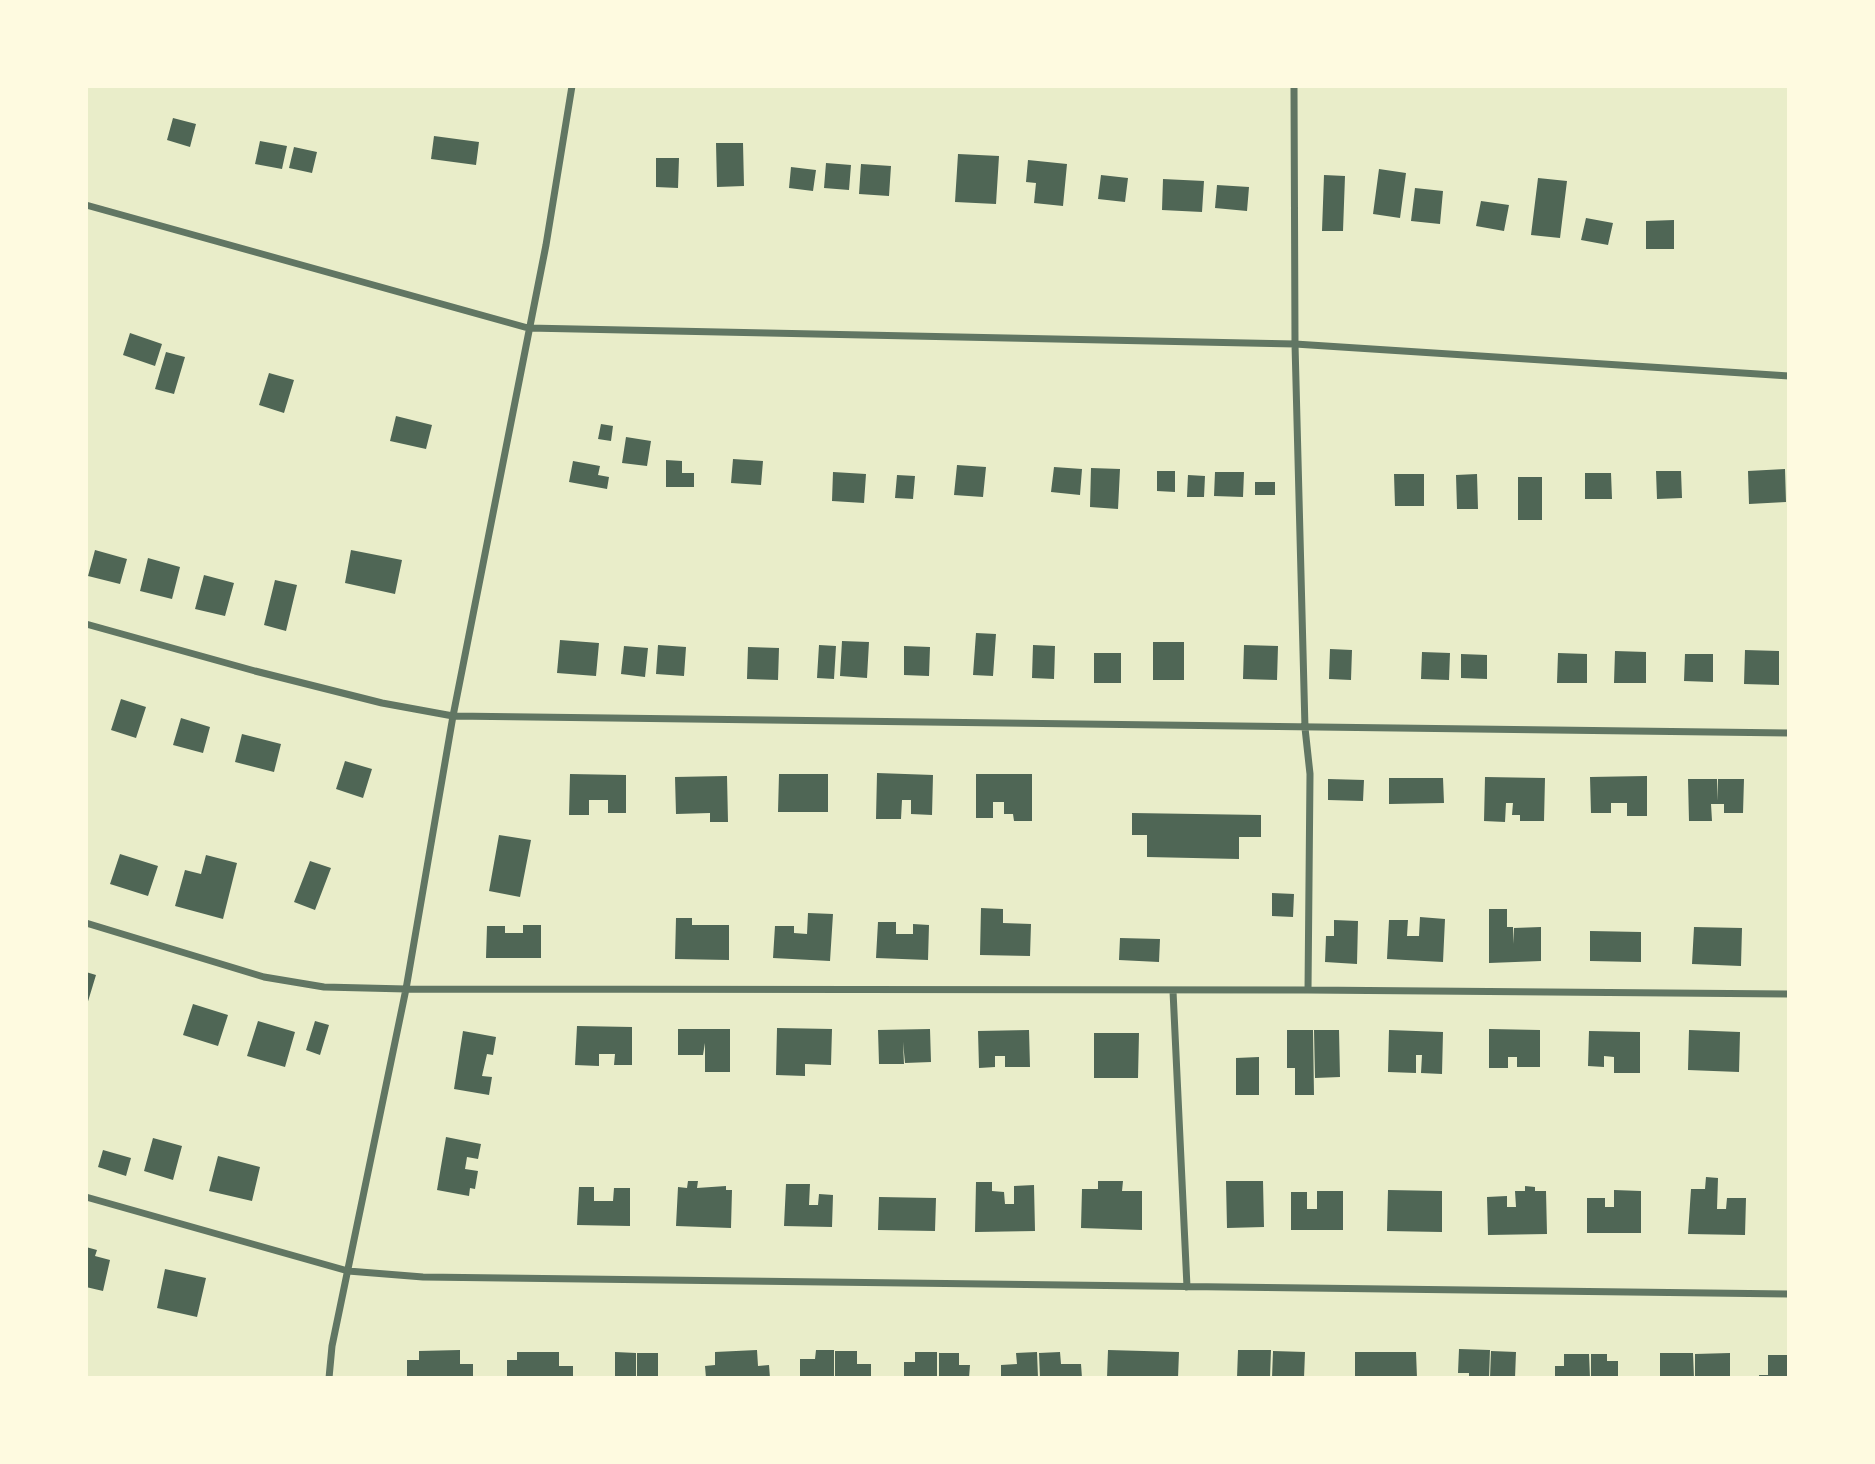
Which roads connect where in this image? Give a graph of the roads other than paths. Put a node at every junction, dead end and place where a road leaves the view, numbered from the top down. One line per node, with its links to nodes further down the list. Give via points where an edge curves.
1 (572, 86): 4 (street)
2 (1294, 86): 5 (street)
3 (86, 205): 4 (street)
4 (528, 328): 5 (street); 8 (street)
5 (1296, 344): 6 (street); 9 (street)
6 (1789, 376)
7 (86, 624): 8 (street, via 268,675)
8 (453, 716): 9 (street); 12 (street)
9 (1305, 728): 10 (street); 13 (street, via 1310,774)
10 (1789, 733)
11 (86, 923): 12 (street, via 264,977 324,987)
12 (406, 989): 14 (street); 17 (street)
13 (1308, 990): 14 (street); 15 (street)
14 (1173, 991): 18 (street)
15 (1789, 994)
16 (86, 1197): 17 (street)
17 (348, 1271): 18 (street, via 423,1277); 20 (street)
18 (1187, 1287): 19 (street)
19 (1789, 1294)
20 (329, 1378)

